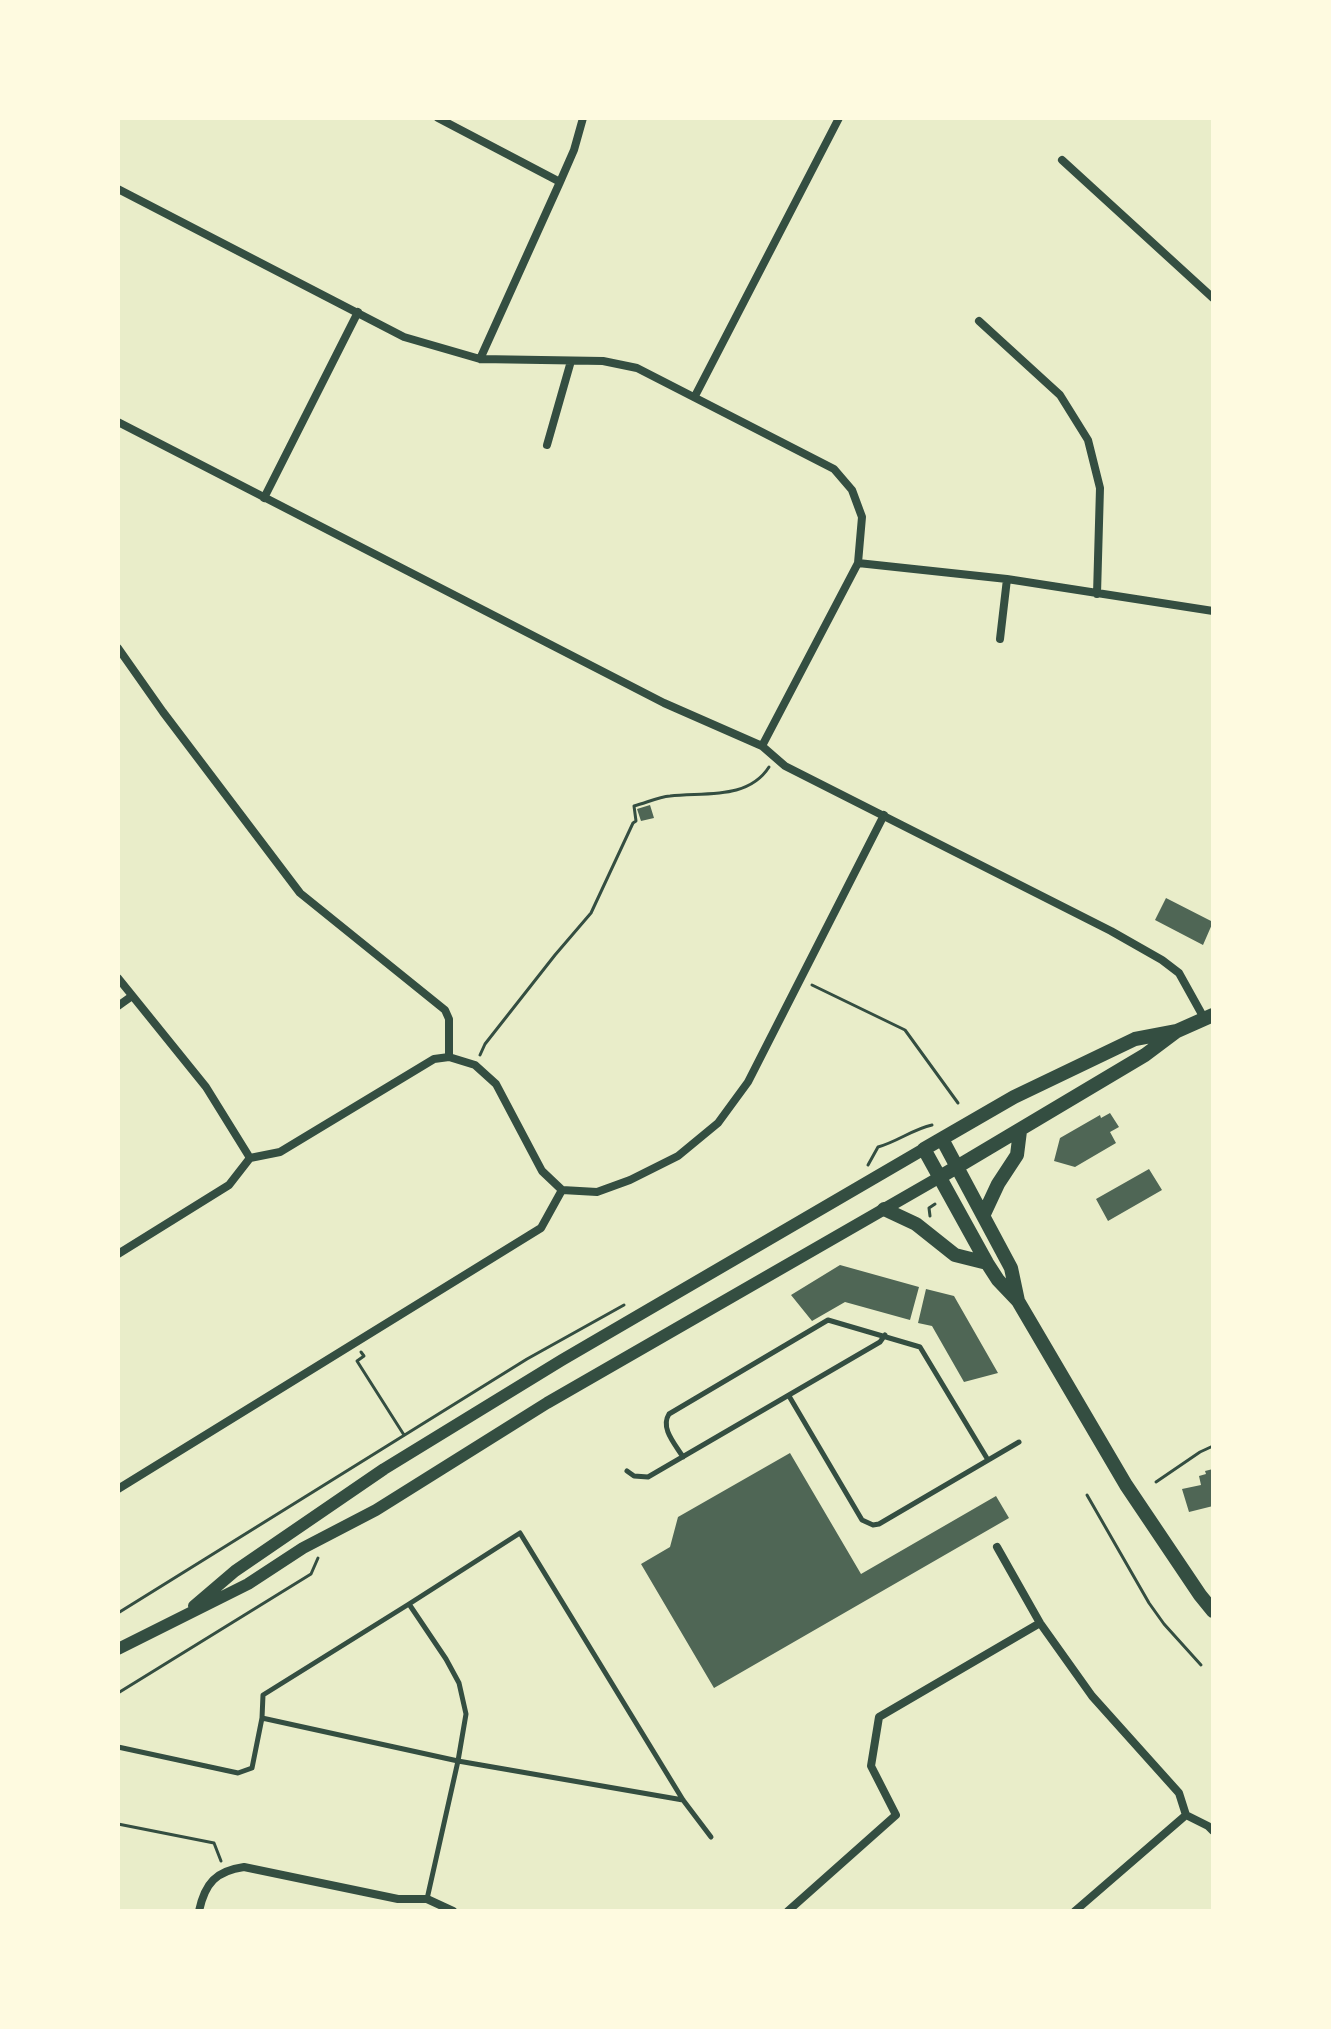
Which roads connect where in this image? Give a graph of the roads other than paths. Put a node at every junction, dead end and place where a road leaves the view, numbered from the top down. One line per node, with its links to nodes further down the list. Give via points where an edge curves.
1 (438, 118): 5 (street)
2 (583, 118): 5 (street)
3 (839, 118): 12 (street)
4 (1062, 160): 7 (street)
5 (560, 182): 10 (street)
6 (118, 189): 8 (street)
7 (1213, 298)
8 (358, 312): 10 (street, via 404,337); 15 (street)
9 (979, 321): 18 (street, via 1060,395 1088,440 1100,488)
10 (480, 359): 11 (street)
11 (571, 361): 12 (street, via 637,368); 14 (street)
12 (695, 396): 16 (street, via 834,469 852,490 862,517)
13 (118, 422): 15 (street)
14 (547, 445)
15 (264, 498): 22 (street, via 664,703)
16 (858, 563): 17 (street); 22 (street)
17 (1007, 579): 18 (street); 20 (street)
18 (1097, 594): 19 (street)
19 (1213, 611)
20 (1000, 639)
21 (118, 648): 29 (street, via 300,893 445,1010)
22 (762, 746): 23 (street, via 785,766)
23 (884, 815): 27 (street, via 1162,960 1179,973); 36 (street, via 748,1082 718,1123 678,1156 630,1180 597,1192)
24 (118, 978): 25 (street)
25 (132, 996): 26 (street); 33 (street, via 206,1087)
26 (118, 1006)
27 (1209, 1016): 28 (main road)
28 (1177, 1031): 30 (main road); 31 (main road, via 1135,1039 1014,1097)
29 (449, 1057): 33 (street, via 434,1059 280,1152); 36 (street, via 475,1065 496,1084 542,1171)
30 (1020, 1131): 34 (main road); 38 (main road, via 1017,1155)
31 (942, 1139): 32 (main road); 34 (main road)
32 (924, 1149): 35 (main road); 52 (street, via 384,1469 235,1571)
33 (250, 1158): 39 (street, via 229,1185)
34 (957, 1167): 35 (main road); 38 (main road)
35 (940, 1177): 37 (street); 40 (main road)
36 (562, 1190): 48 (street, via 541,1228)
37 (884, 1209): 40 (main road, via 916,1224 955,1255); 52 (street, via 547,1403 376,1510)
38 (984, 1214): 41 (main road, via 1011,1268)
39 (118, 1254)
40 (987, 1263): 41 (main road)
41 (1018, 1301): 51 (main road, via 1126,1485)
42 (885, 1335): 43 (lane); 45 (lane, via 824,1321 669,1414 665,1426); 46 (lane, via 920,1347)
43 (789, 1396): 45 (lane); 46 (lane, via 867,1523 879,1524)
44 (1019, 1442): 46 (lane)
45 (683, 1457): 47 (lane, via 648,1477)
46 (988, 1460)
47 (627, 1471)
48 (118, 1489)
49 (997, 1547): 53 (street)
50 (409, 1604): 55 (lane, via 263,1695); 57 (lane, via 459,1683 466,1714); 58 (lane, via 520,1533)
51 (1213, 1611)
52 (179, 1618): 54 (street)
53 (1040, 1623): 59 (street, via 1092,1696 1179,1793); 65 (street, via 879,1717 871,1766 896,1815)
54 (118, 1649)
55 (262, 1718): 56 (lane, via 252,1768 238,1773); 57 (lane)
56 (118, 1747)
57 (458, 1761): 58 (lane); 62 (lane)
58 (683, 1800): 61 (lane)
59 (1186, 1815): 60 (street); 66 (street)
60 (1213, 1831)
61 (711, 1837)
62 (427, 1899): 63 (street, via 398,1899 244,1867 225,1870 210,1883); 64 (street)
63 (199, 1911)
64 (453, 1911)
65 (788, 1911)
66 (1075, 1911)

